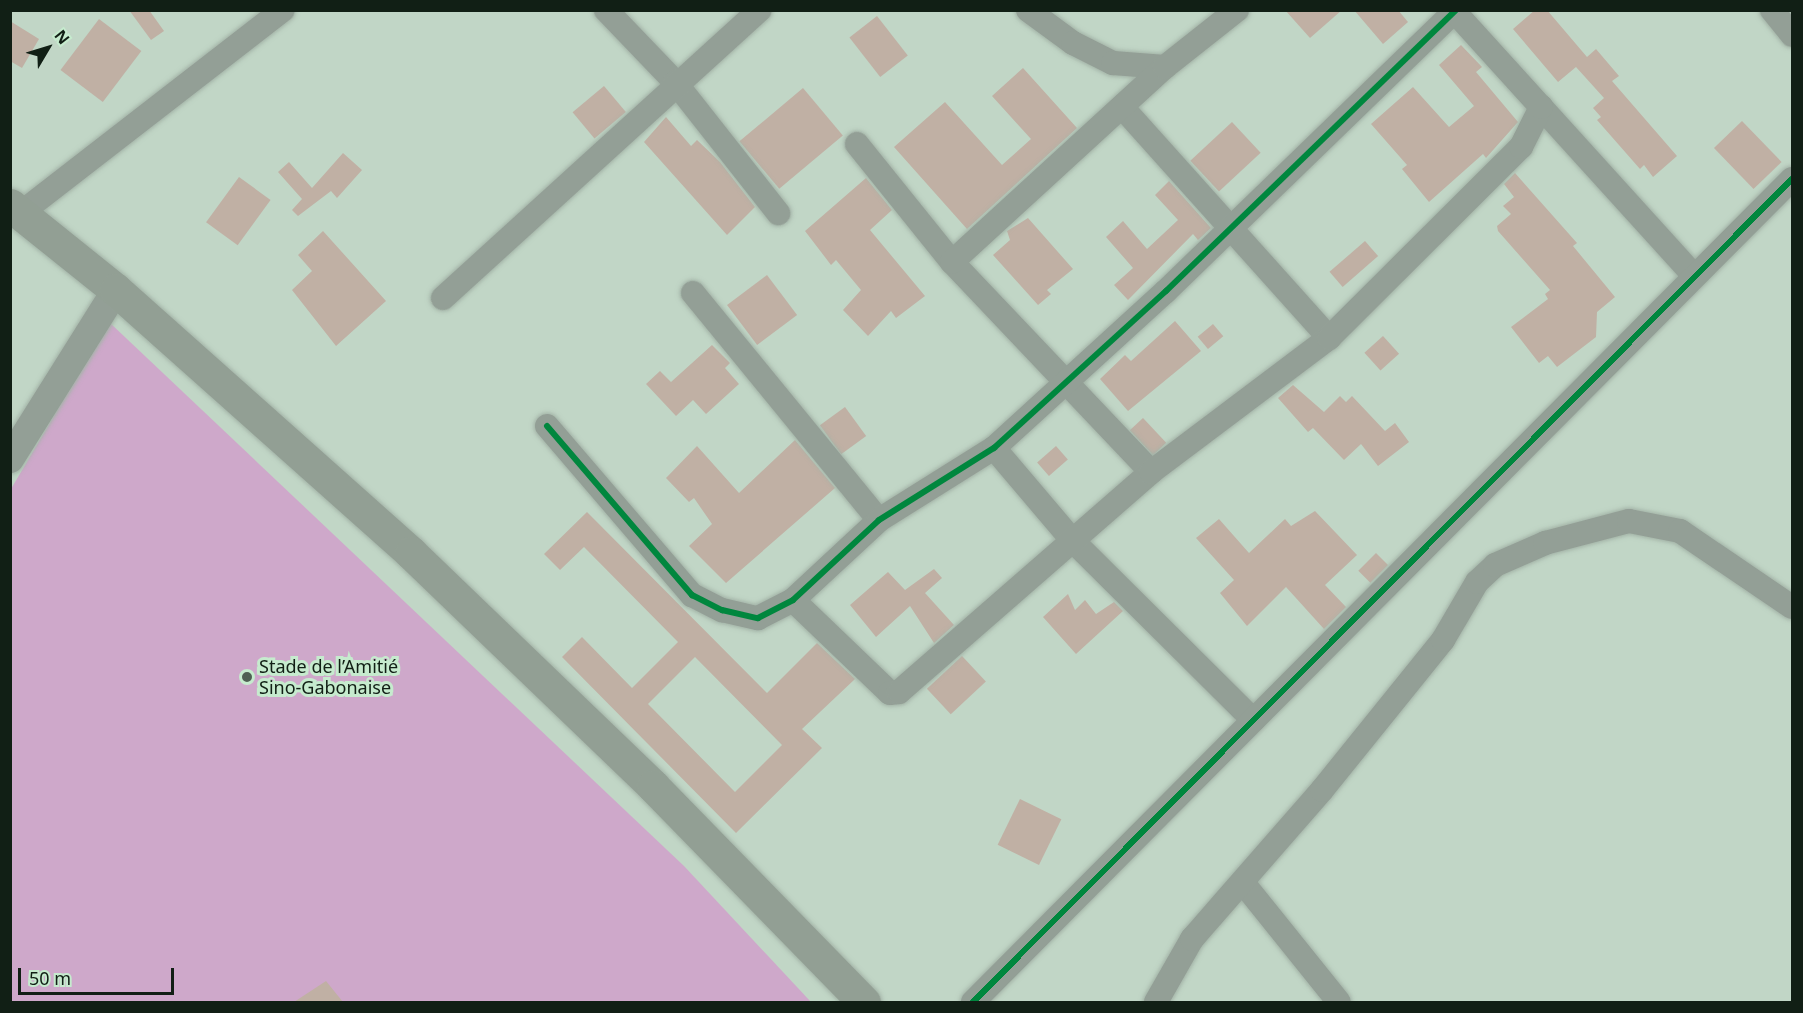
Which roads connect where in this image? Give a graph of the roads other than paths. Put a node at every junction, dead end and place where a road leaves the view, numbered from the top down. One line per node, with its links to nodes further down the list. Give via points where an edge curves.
1 (284, 10): 15 (street)
2 (606, 10): 10 (street)
3 (759, 10): 10 (street)
4 (1028, 10): 9 (street, via 1073,43 1113,63)
5 (1237, 10): 9 (street)
6 (1772, 10): 8 (street)
7 (1454, 11): 12 (street); 17 (street)
8 (1792, 35)
9 (1165, 67): 11 (street)
10 (675, 82): 16 (street); 22 (street)
11 (1122, 106): 17 (street); 18 (street)
12 (1541, 107): 19 (street); 23 (street, via 1521,147)
13 (857, 144): 18 (street)
14 (1792, 179): 19 (street)
15 (16, 209): 20 (main road)
16 (778, 213)
17 (1228, 226): 23 (street); 24 (street)
18 (952, 262): 24 (street)
19 (1694, 276): 33 (street)
20 (116, 290): 27 (street); 35 (main road, via 411,553 653,786)
21 (693, 292): 29 (street)
22 (443, 298)
23 (1329, 338): 28 (street)
24 (1067, 382): 26 (street); 28 (street)
25 (548, 426): 31 (street, via 692,595 722,610 758,618)
26 (994, 448): 29 (street); 30 (street)
27 (10, 459)
28 (1151, 472): 30 (street)
29 (879, 520): 31 (street)
30 (1073, 541): 31 (street, via 899,692 890,693); 33 (street)
31 (793, 600)
32 (1792, 607): 34 (street, via 1680,531 1629,521 1545,543 1495,565 1477,582 1443,640)
33 (1253, 720): 36 (street)
34 (1244, 884): 37 (street, via 1191,939); 38 (street)
35 (864, 1002)
36 (973, 1002)
37 (1156, 1002)
38 (1339, 1002)

